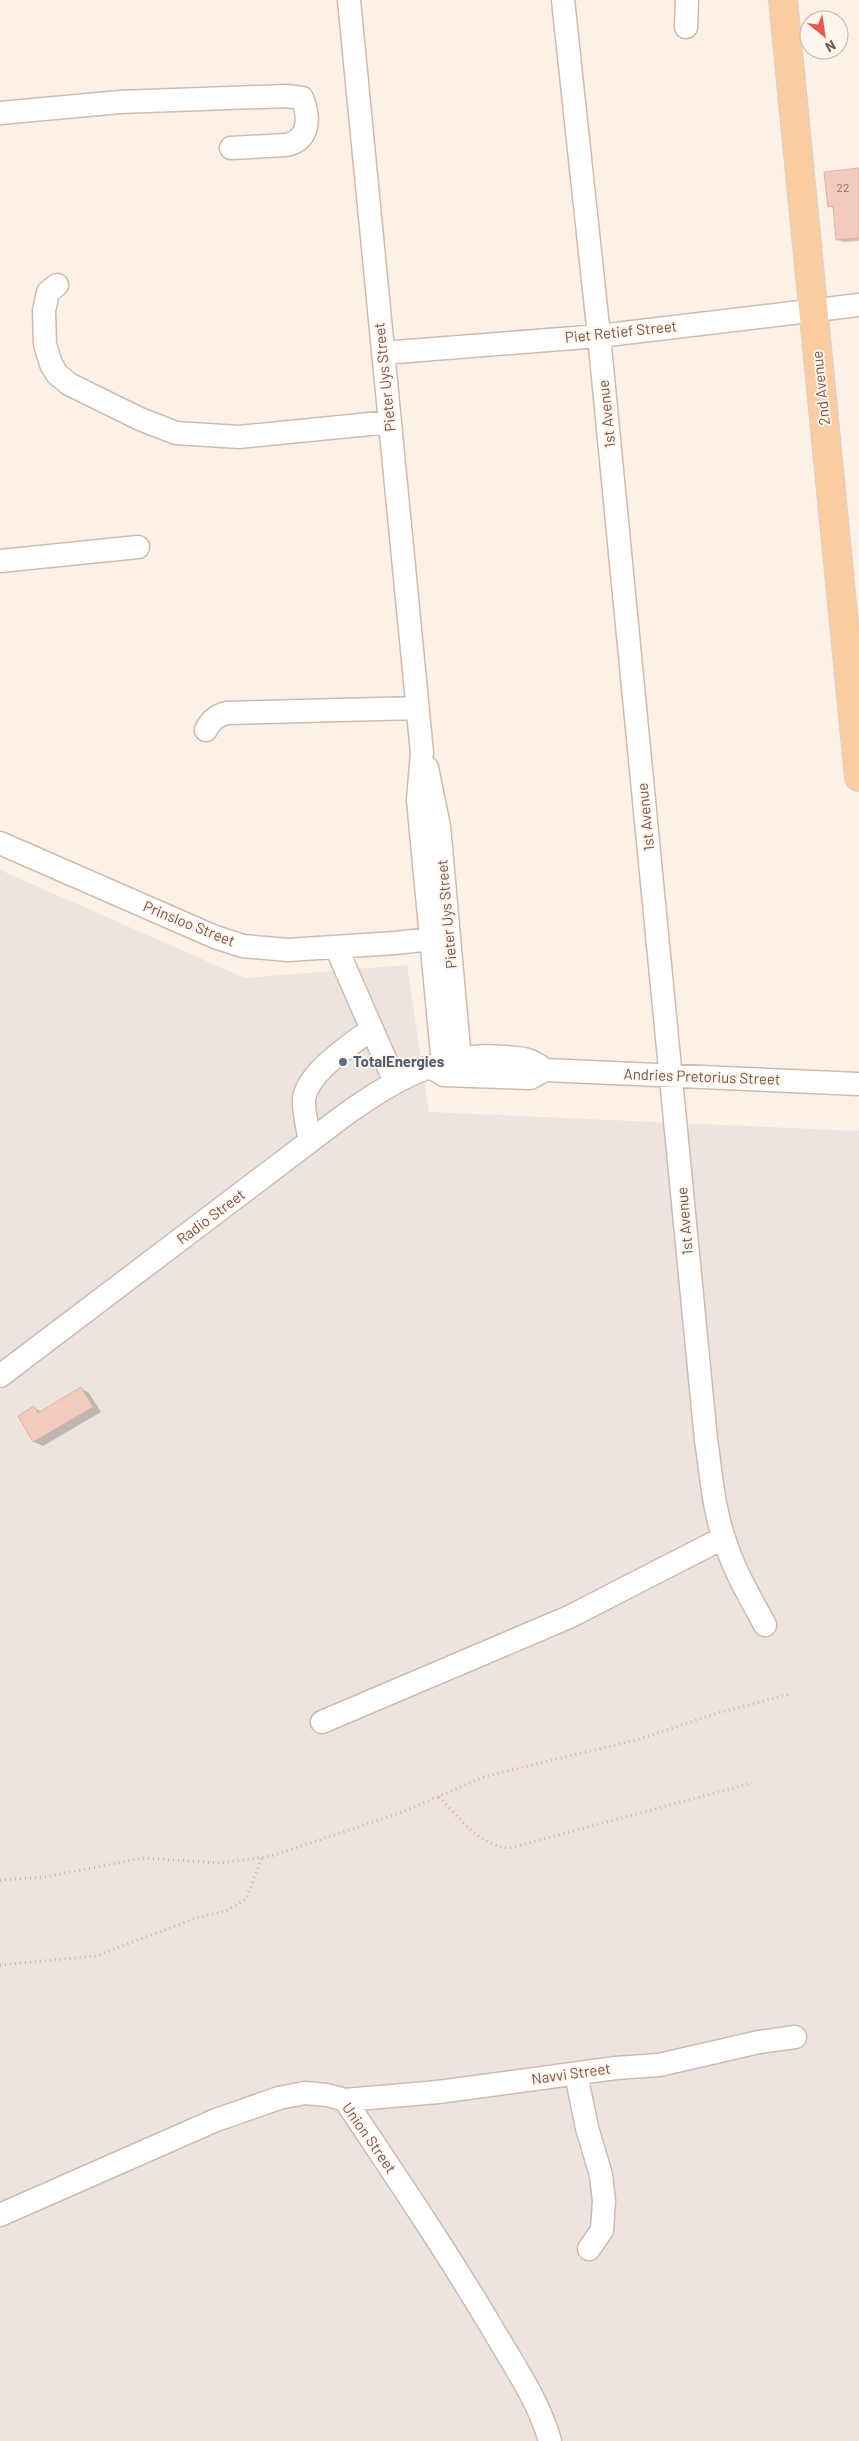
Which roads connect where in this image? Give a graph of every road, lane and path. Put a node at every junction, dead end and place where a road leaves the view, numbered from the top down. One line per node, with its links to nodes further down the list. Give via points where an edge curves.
1 (349, 0): 12 (street, Pieter Uys Street)
2 (563, 0): 11 (street, 1st Avenue)
3 (686, 0): 5 (street)
4 (783, 0): 10 (main road, 2nd Avenue)
5 (686, 27)
6 (0, 113): 7 (street, via 120,102 302,98 306,114 303,137 286,145)
7 (230, 148)
8 (57, 285): 13 (street, via 48,292 44,311 45,344 57,374 76,388 140,419 176,433 239,437)
9 (859, 305): 10 (street, Piet Retief Street)
10 (814, 310): 11 (street, Piet Retief Street); 18 (main road, 2nd Avenue)
11 (599, 336): 12 (street, Piet Retief Street); 24 (street, 1st Avenue)
12 (383, 353): 13 (street, Pieter Uys Street)
13 (390, 422): 16 (street, Pieter Uys Street)
14 (138, 546): 15 (street)
15 (0, 561)
16 (417, 708): 17 (street, via 226,713 218,716); 20 (street, Pieter Uys Street, via 422,753 418,800)
17 (206, 730)
18 (859, 777)
19 (0, 843): 21 (street, Prinsloo Street, via 215,937 244,946 288,950)
20 (440, 938): 21 (street, Prinsloo Street); 23 (street, Pieter Uys Street)
21 (336, 947): 22 (street)
22 (371, 1029): 25 (street); 27 (street, via 309,1084 304,1100)
23 (448, 1067): 24 (street, Andries Pretorius Street, via 530,1078 545,1070); 25 (street, Radio Street)
24 (672, 1077): 26 (street, Andries Pretorius Street); 29 (street, 1st Avenue, via 706,1440)
25 (394, 1082): 27 (street, Radio Street)
26 (859, 1084)
27 (310, 1141): 28 (street, Radio Street)
28 (0, 1376)
29 (723, 1538): 30 (street, 1st Avenue); 32 (street, via 569,1617)
30 (765, 1625)
31 (790, 1694): 34 (path, via 636,1740 486,1776)
32 (322, 1722)
33 (752, 1783): 34 (path, via 510,1848 500,1848 482,1839)
34 (439, 1797): 35 (path)
35 (262, 1858): 36 (path, via 221,1863 143,1858 45,1877); 37 (path, via 246,1899 226,1911 196,1918 96,1956)
36 (0, 1880)
37 (0, 1965)
38 (795, 2037): 39 (street, Navvi Street, via 659,2065)
39 (576, 2074): 40 (street, Navvi Street); 42 (street, via 585,2121 601,2175 604,2201 602,2230)
40 (345, 2100): 41 (street, Union Street, via 305,2093 252,2106); 43 (street, Union Street, via 476,2301 526,2385)
41 (0, 2215)
42 (589, 2249)
43 (550, 2441)

